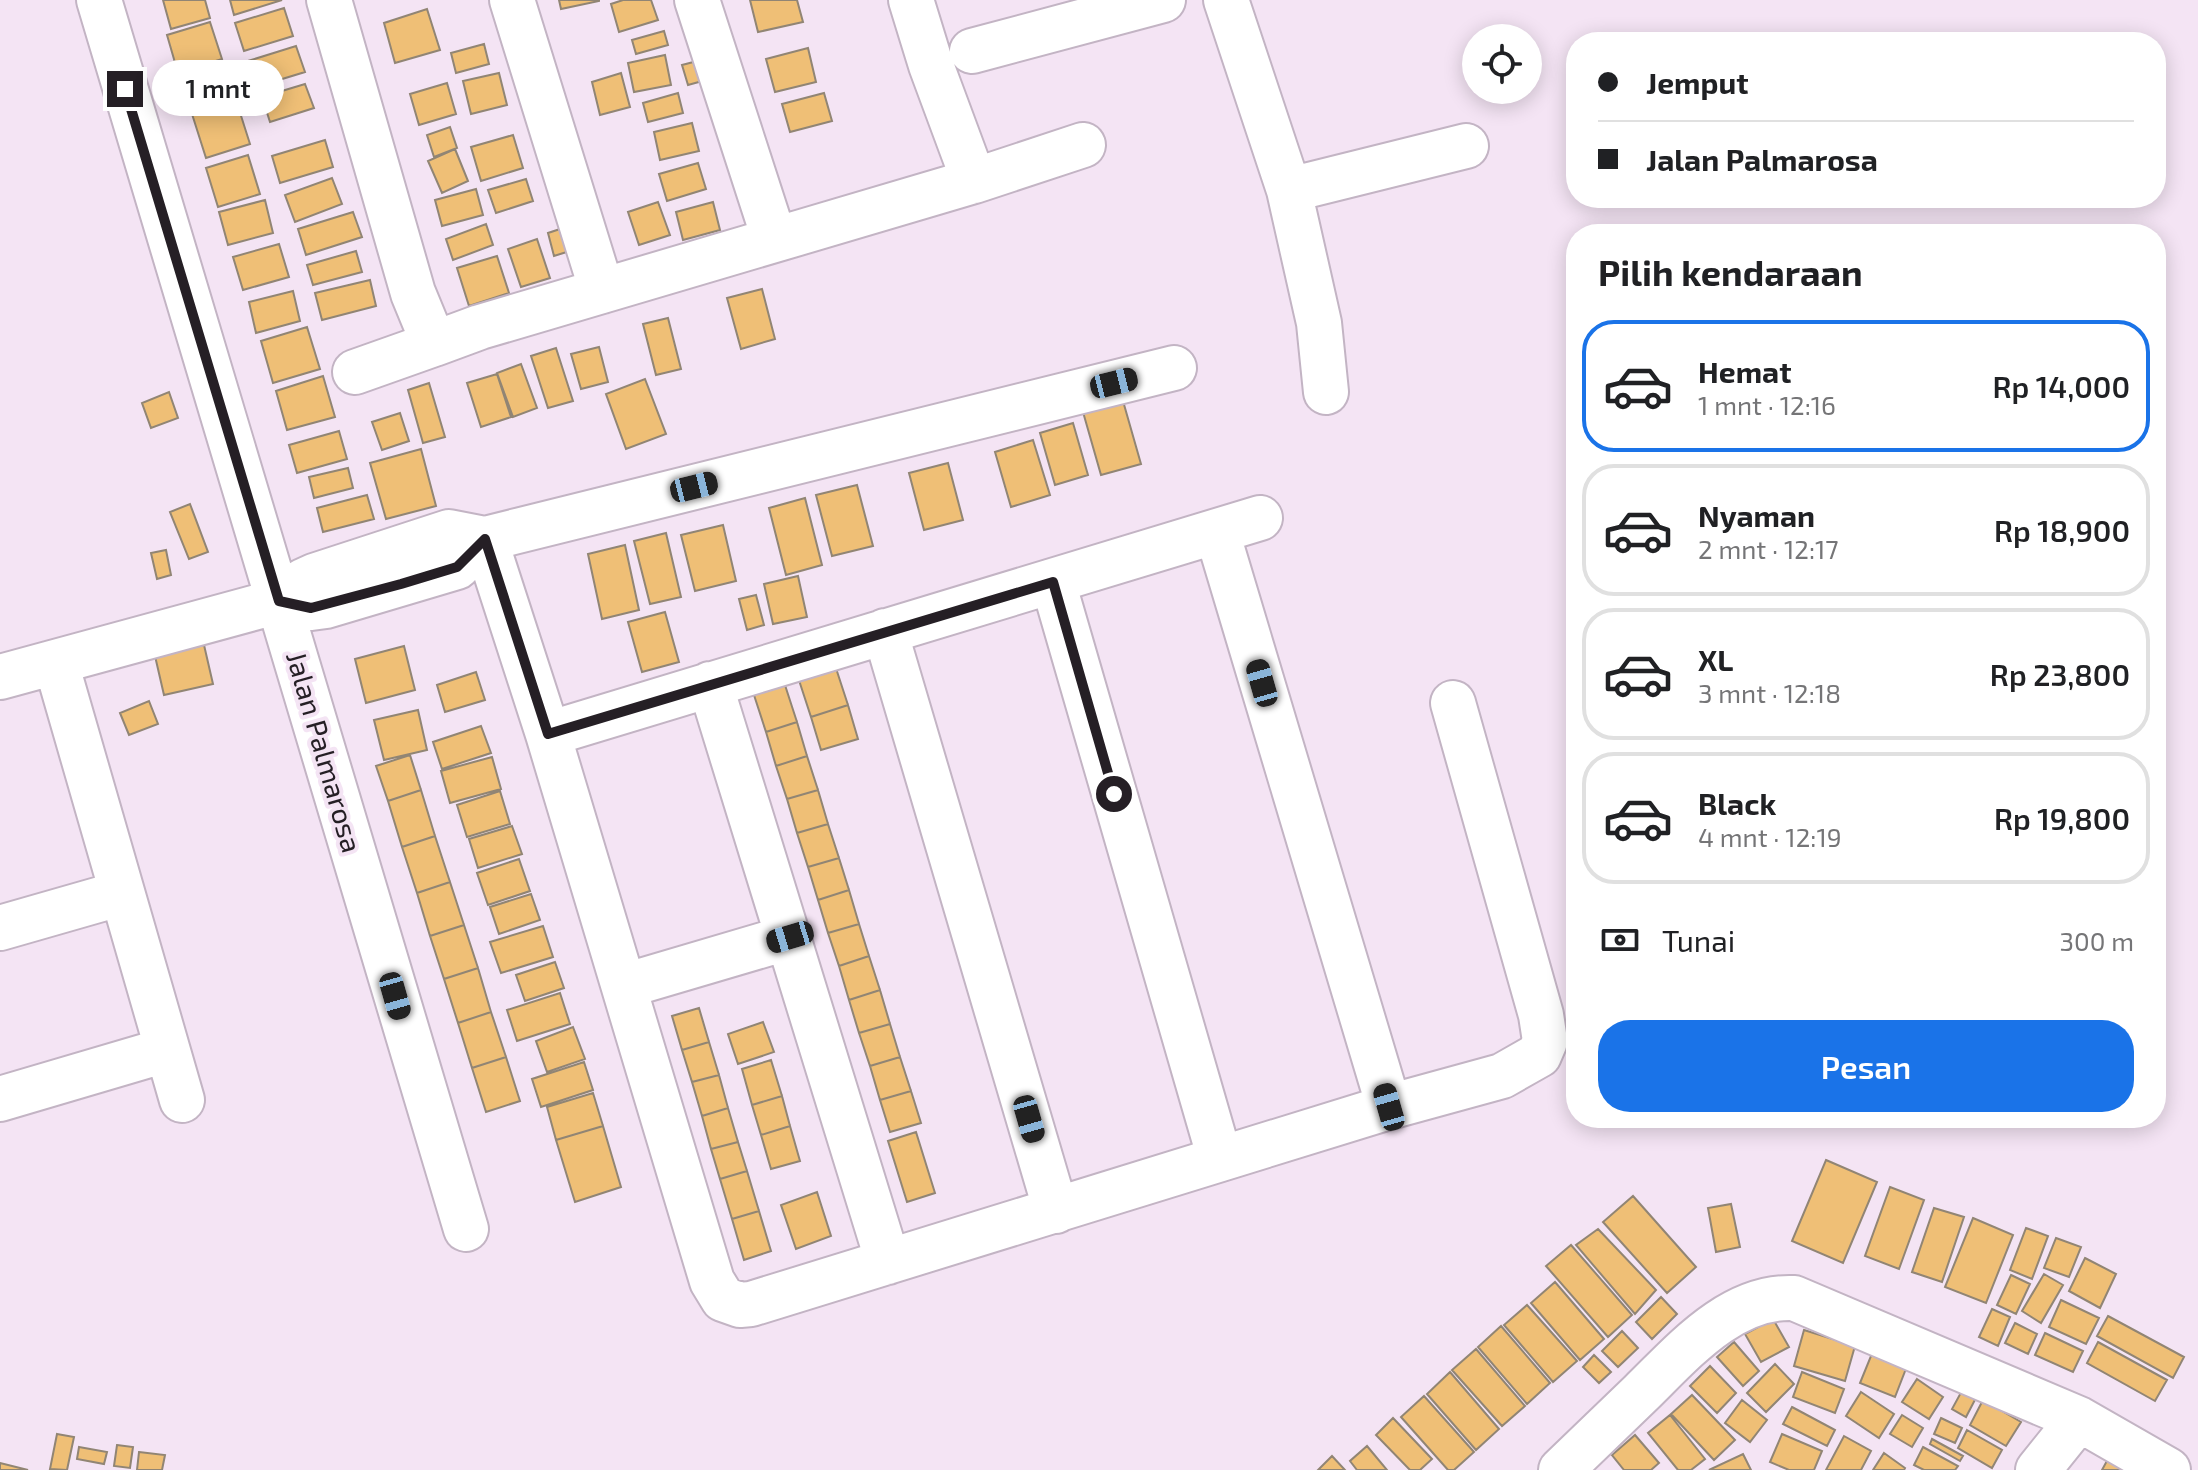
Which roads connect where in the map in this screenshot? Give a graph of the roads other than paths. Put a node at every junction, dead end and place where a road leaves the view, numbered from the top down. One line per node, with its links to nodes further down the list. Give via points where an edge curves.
1 (99, 0): 24 (street, Jalan Palmarosa)
2 (512, 0): 15 (street)
3 (697, 0): 14 (street)
4 (911, 0): 12 (street)
5 (1163, 0): 8 (street)
6 (1226, 0): 13 (street)
7 (340, 3): 16 (street, via 413,293)
8 (1038, 17): 9 (street)
9 (972, 51)
10 (1083, 145): 12 (street)
11 (1466, 146): 13 (street)
12 (974, 181): 14 (street)
13 (1289, 190): 19 (street, via 1319,323)
14 (774, 238): 15 (street)
15 (602, 291): 16 (street)
16 (434, 344): 18 (street)
17 (1174, 368): 22 (street)
18 (355, 372)
19 (1326, 392)
20 (1260, 518): 21 (street)
21 (1217, 532): 23 (street); 38 (street)
22 (485, 539): 24 (street, via 457,567 401,584 311,608); 30 (street)
23 (1053, 582): 25 (street); 39 (street)
24 (279, 601): 26 (street); 41 (street, Jalan Palmarosa)
25 (885, 631): 28 (street); 40 (street)
26 (56, 663): 27 (street); 31 (street)
27 (0, 677)
28 (710, 684): 30 (street); 33 (street)
29 (1453, 703): 38 (street, via 1545,1041 1539,1055 1502,1076)
30 (548, 734): 34 (street)
31 (122, 893): 32 (street); 35 (street)
32 (0, 928)
33 (790, 937): 34 (street); 42 (street)
34 (624, 986): 42 (street, via 708,1268 723,1299 751,1304)
35 (166, 1050): 36 (street); 37 (street)
36 (0, 1099)
37 (182, 1100)
38 (1389, 1107): 39 (street)
39 (1220, 1159): 40 (street)
40 (1056, 1211): 42 (street)
41 (466, 1229)
42 (888, 1262)
43 (2079, 1419): 44 (street, via 1794,1298 1775,1297 1746,1307 1703,1333); 45 (street); 46 (street)
44 (1561, 1470)
45 (2038, 1470)
46 (2168, 1470)

